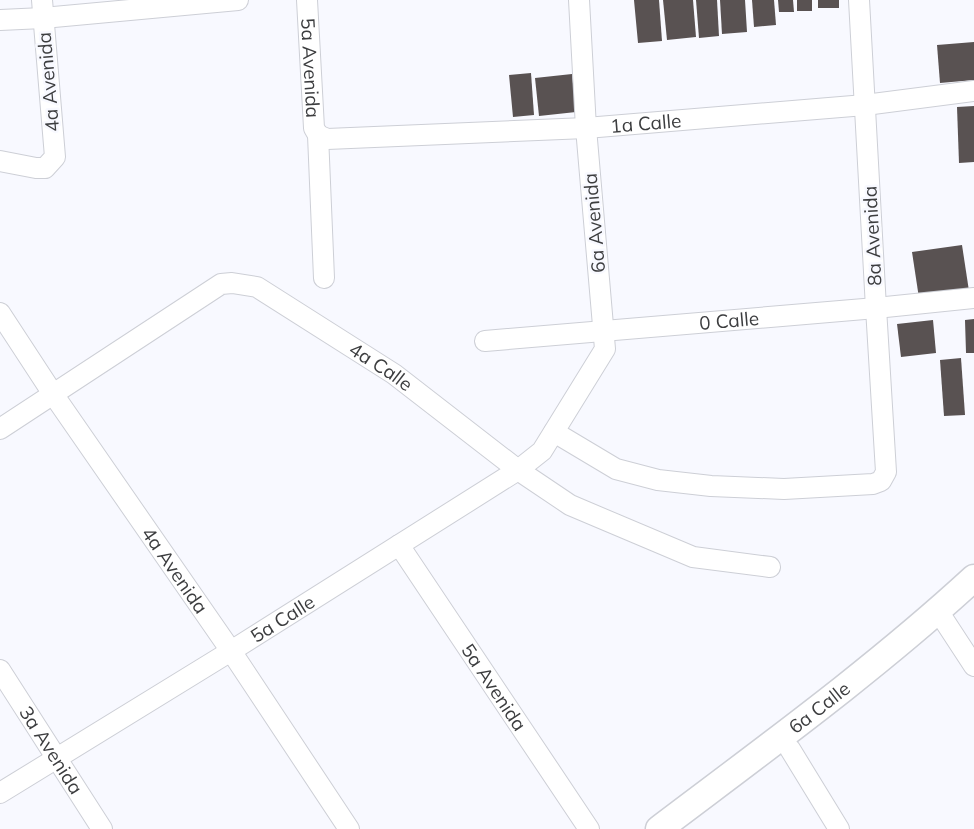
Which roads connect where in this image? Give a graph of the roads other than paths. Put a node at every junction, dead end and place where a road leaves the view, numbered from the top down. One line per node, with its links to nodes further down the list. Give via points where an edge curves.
1 (238, 0): 5 (street)
2 (308, 0): 10 (street, 5a Avenida, via 314,128)
3 (579, 0): 9 (street, 6a Avenida)
4 (859, 0): 8 (street, 8a Avenida)
5 (43, 9): 6 (street); 11 (street, 4a Avenida, via 54,157 45,168)
6 (0, 20)
7 (974, 91): 8 (street, 1a Calle)
8 (865, 104): 9 (street, 1a Calle); 14 (street, 8a Avenida)
9 (586, 128): 10 (street, 1a Calle, via 327,139); 16 (street, 6a Avenida)
10 (318, 135): 12 (street, 5a Avenida)
11 (0, 161)
12 (324, 278)
13 (974, 298): 14 (street, 0 Calle)
14 (876, 308): 16 (street, 0 Calle); 20 (street, 8a Avenida, via 886,472 881,481 784,489 658,480 616,469)
15 (0, 313): 18 (street, 4a Avenida)
16 (603, 330): 17 (street, 0 Calle); 20 (street, 6a Avenida, via 604,349)
17 (484, 341)
18 (53, 394): 19 (street, 4a Calle); 21 (street, 4a Calle, via 221,284 241,284 257,287 394,374); 27 (street, 4a Avenida)
19 (0, 429)
20 (554, 432): 21 (street, 5a Calle, via 542,451)
21 (518, 470): 22 (street, 5a Calle); 23 (street, 4a Calle, via 570,505 693,557)
22 (399, 545): 27 (street, 5a Calle); 35 (street, 5a Avenida)
23 (770, 568)
24 (974, 578): 26 (main road, 6a Calle)
25 (974, 598): 26 (main road, 6a Calle)
26 (942, 618): 28 (street); 30 (main road, 6a Calle); 36 (main road, 6a Calle)
27 (231, 651): 31 (street, 5a Calle); 34 (street, 4a Avenida)
28 (974, 666)
29 (0, 670): 31 (street, 3a Avenida)
30 (790, 750): 37 (main road, 6a Calle); 38 (street)
31 (57, 757): 32 (street, 5a Calle); 33 (street, 3a Avenida)
32 (0, 793)
33 (102, 829)
34 (349, 829)
35 (589, 829)
36 (659, 829)
37 (684, 829)
38 (839, 829)

